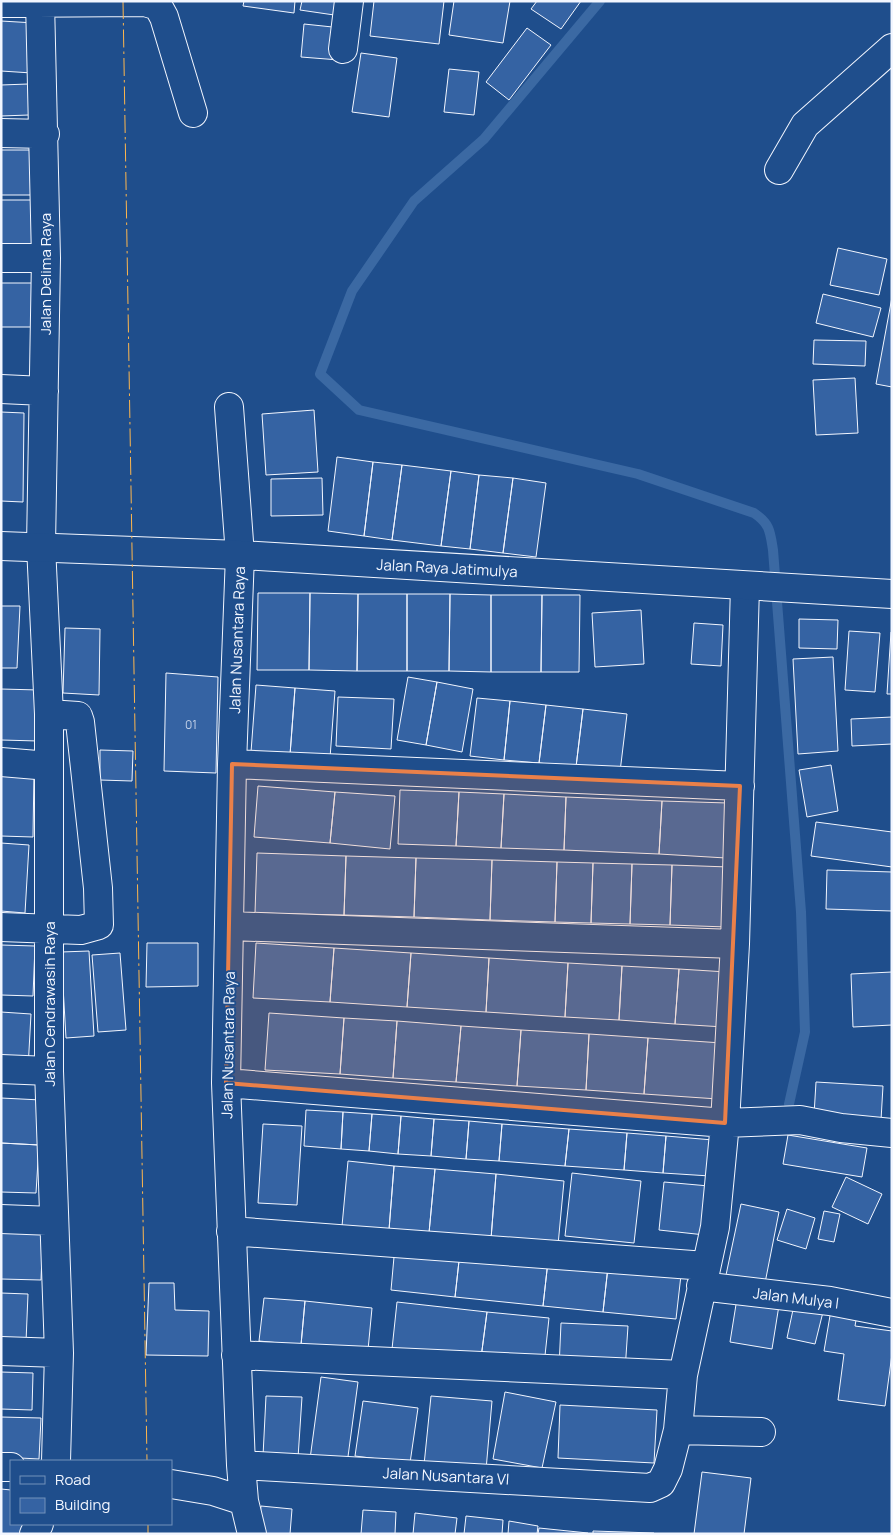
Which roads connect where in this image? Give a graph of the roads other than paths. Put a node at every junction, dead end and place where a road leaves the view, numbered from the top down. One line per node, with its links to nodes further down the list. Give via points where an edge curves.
1 (349, 1): 5 (street)
2 (1, 3): 3 (street)
3 (40, 3): 6 (street, via 145,2 158,6); 8 (street, Jalan Delima Raya)
4 (892, 48): 9 (street, via 805,125)
5 (342, 49)
6 (192, 113)
7 (1, 133): 8 (street)
8 (45, 134): 11 (street, Jalan Delima Raya)
9 (779, 170)
10 (1, 258): 11 (street)
11 (46, 258): 13 (street, Jalan Delima Raya)
12 (1, 389): 13 (street)
13 (44, 390): 16 (street, Jalan Delima Raya)
14 (230, 407): 17 (street, Jalan Nusantara Raya)
15 (1, 546): 16 (street, Jalan Raya Jatimulya)
16 (41, 546): 17 (street, Jalan Raya Jatimulya); 20 (street, Jalan Cendrawasih Raya)
17 (240, 555): 18 (street, Jalan Raya Jatimulya); 22 (street, Jalan Nusantara Raya)
18 (752, 586): 19 (street, Jalan Raya Jatimulya); 24 (street)
19 (892, 594)
20 (49, 714): 23 (street, Jalan Cendrawasih Raya); 27 (street, via 72,714 78,716 80,722 99,925 80,930)
21 (1, 762): 23 (street)
22 (232, 764): 24 (street); 25 (street, Jalan Nusantara Raya)
23 (49, 766): 27 (street, Jalan Cendrawasih Raya)
24 (740, 786): 28 (street)
25 (230, 926): 28 (street); 31 (street, Jalan Nusantara Raya)
26 (1, 927): 27 (street)
27 (48, 928): 30 (street, Jalan Cendrawasih Raya)
28 (735, 944): 32 (street)
29 (1, 1069): 30 (street)
30 (49, 1072): 35 (street, Jalan Cendrawasih Raya)
31 (226, 1083): 32 (street); 36 (street, Jalan Nusantara Raya)
32 (725, 1123): 33 (street, via 800,1120); 37 (street, via 715,1227)
33 (892, 1133)
34 (1, 1219): 35 (street)
35 (53, 1221): 40 (street, Jalan Cendrawasih Raya)
36 (231, 1231): 37 (street, Jalan Mulya I); 41 (street, Jalan Nusantara Raya)
37 (703, 1276): 38 (street, Jalan Mulya I); 42 (street)
38 (892, 1313)
39 (1, 1352): 40 (street)
40 (59, 1353): 45 (street, Jalan Cendrawasih Raya)
41 (236, 1355): 42 (street); 46 (street, Jalan Nusantara Raya)
42 (683, 1375): 43 (street)
43 (678, 1430): 44 (street); 46 (street, Jalan Nusantara VI, via 668,1469 661,1483 650,1488)
44 (761, 1432)
45 (56, 1460)
46 (241, 1464): 48 (street, Jalan Nusantara Raya)
47 (172, 1484): 48 (street, via 213,1491)
48 (244, 1501): 49 (street, Jalan Nusantara Raya)
49 (252, 1534)

